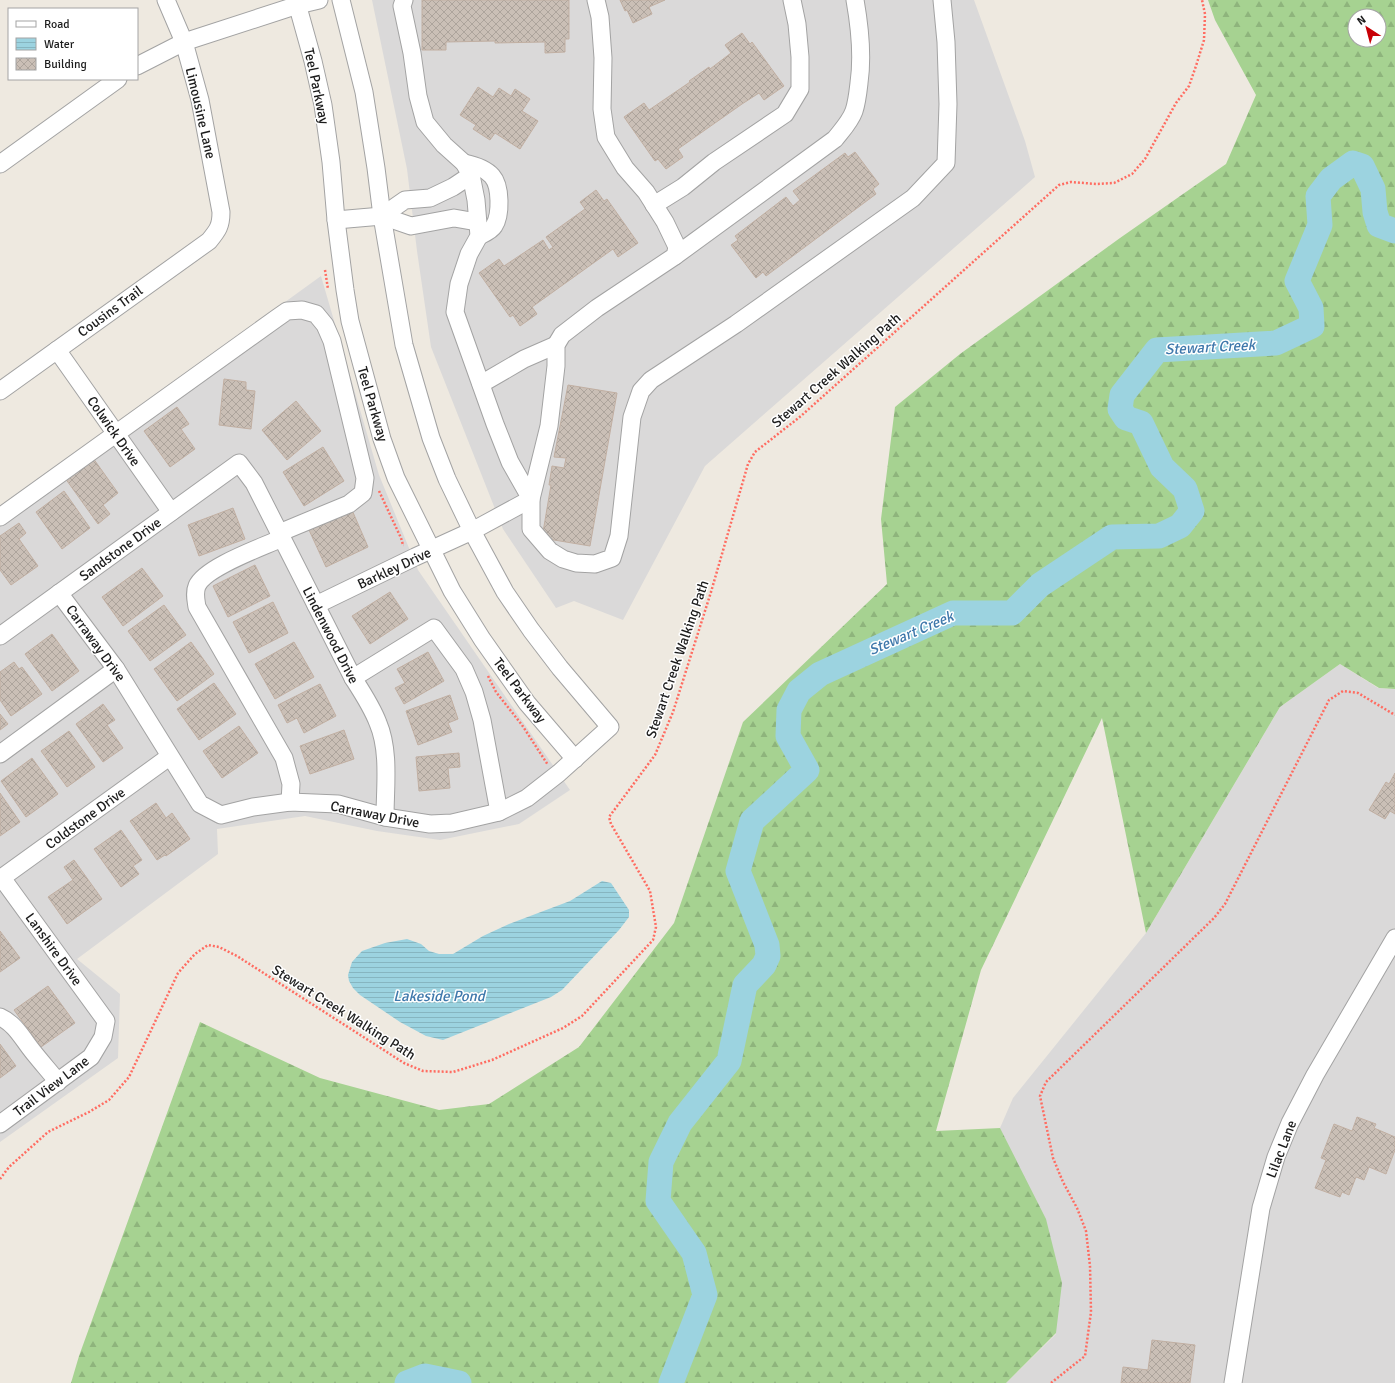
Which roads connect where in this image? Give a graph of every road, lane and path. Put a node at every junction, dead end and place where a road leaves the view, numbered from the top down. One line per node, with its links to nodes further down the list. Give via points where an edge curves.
1 (166, 0): 11 (street, Limousine Lane)
2 (319, 0): 10 (street)
3 (341, 0): 17 (street, via 364,92)
4 (404, 0): 15 (street, via 402,6 425,122)
5 (596, 0): 16 (street, via 600,17 602,109 606,137 625,168)
6 (792, 0): 16 (street, via 800,57 800,89 785,114)
7 (855, 0): 21 (street, via 862,50 858,93 854,110 845,128 835,139)
8 (942, 0): 28 (street, via 948,104 946,164 913,198 736,324 651,380 641,391 632,417 619,536 612,558 595,564 576,563 563,559 550,550 531,529)
9 (1202, 0): 52 (path, Stewart Creek Walking Path, via 1204,40 1189,86 1176,102 1144,159 1132,174 1114,183 1072,182 1059,185 801,416 755,452 748,464 673,712 655,755 609,817 610,824 650,891 656,927 653,940 582,1016 563,1028 492,1060 453,1072 423,1071 404,1063 237,956 219,947 208,945 195,954 178,973 129,1077 109,1100 48,1132 9,1167)
10 (297, 3): 11 (street); 18 (street, Teel Parkway, via 324,105)
11 (184, 42): 12 (street); 20 (street, Limousine Lane, via 200,100 222,212)
12 (138, 65)
13 (117, 80): 14 (street)
14 (0, 164)
15 (468, 169): 17 (street, via 453,187 430,198 405,200); 19 (street, via 476,200); 19 (street, via 478,166 492,176 500,197 493,228)
16 (654, 205): 21 (street, via 677,247)
17 (382, 216): 18 (street); 19 (street, via 411,226 454,218); 31 (street, via 404,345 416,389 447,479)
18 (336, 220): 33 (street, Teel Parkway, via 350,321 382,439 396,478)
19 (478, 229): 24 (street, via 459,284 455,312)
20 (218, 230): 23 (street, Cousins Trail, via 209,241)
21 (675, 256): 22 (street, via 597,308 562,335)
22 (556, 345): 24 (street, via 524,359); 28 (street, via 549,426)
23 (57, 350): 25 (street, Cousins Trail); 26 (street, Colwick Drive)
24 (481, 384): 28 (street, via 510,462)
25 (0, 390)
26 (116, 433): 29 (street, Colwick Drive); 30 (street); 32 (street, via 287,311 302,310 316,314 325,325 332,341 365,478 363,493 349,504)
27 (240, 463): 29 (street, Sandstone Drive); 32 (street, Lindenwood Drive, via 254,483)
28 (531, 499): 31 (street, Barkley Drive)
29 (171, 512): 34 (street, Sandstone Drive)
30 (0, 517)
31 (472, 531): 33 (street, Barkley Drive); 42 (street, Carraway Drive, via 505,592 530,630 610,727)
32 (281, 535): 35 (street, Lindenwood Drive); 43 (street, via 204,576 197,585 195,595 197,607 284,758 291,784)
33 (431, 550): 35 (street, Barkley Drive); 42 (street, Teel Parkway, via 452,591 482,639 527,703)
34 (60, 592): 36 (street, Sandstone Drive); 37 (street, Carraway Drive)
35 (316, 605): 38 (street, Lindenwood Drive)
36 (0, 636)
37 (116, 670): 40 (street); 41 (street, Carraway Drive)
38 (352, 678): 44 (street, via 434,628 464,669 474,692 482,720); 45 (street, Lindenwood Drive, via 379,724 385,750)
39 (1395, 715): 53 (path, via 1358,692 1343,691 1329,700 1225,904 1214,918 1046,1082 1040,1096 1053,1158 1086,1231 1091,1312 1085,1356)
40 (0, 754)
41 (169, 757): 43 (street, Carraway Drive, via 200,804 221,815); 46 (street, Coldstone Drive)
42 (575, 759): 44 (street, Carraway Drive, via 527,798)
43 (290, 802): 45 (street, Carraway Drive, via 338,804)
44 (499, 812): 45 (street, Carraway Drive, via 445,824)
45 (385, 817)
46 (1, 878): 49 (street, Lanshire Drive)
47 (1395, 938): 54 (street, Lilac Lane, via 1315,1075 1276,1157 1261,1208)
48 (0, 1017): 50 (street, via 18,1031)
49 (106, 1021): 50 (street, Trail View Lane, via 103,1037 91,1057)
50 (58, 1082): 51 (street, Trail View Lane)
51 (0, 1124)
52 (0, 1179)
53 (1051, 1383)
54 (1233, 1383)

